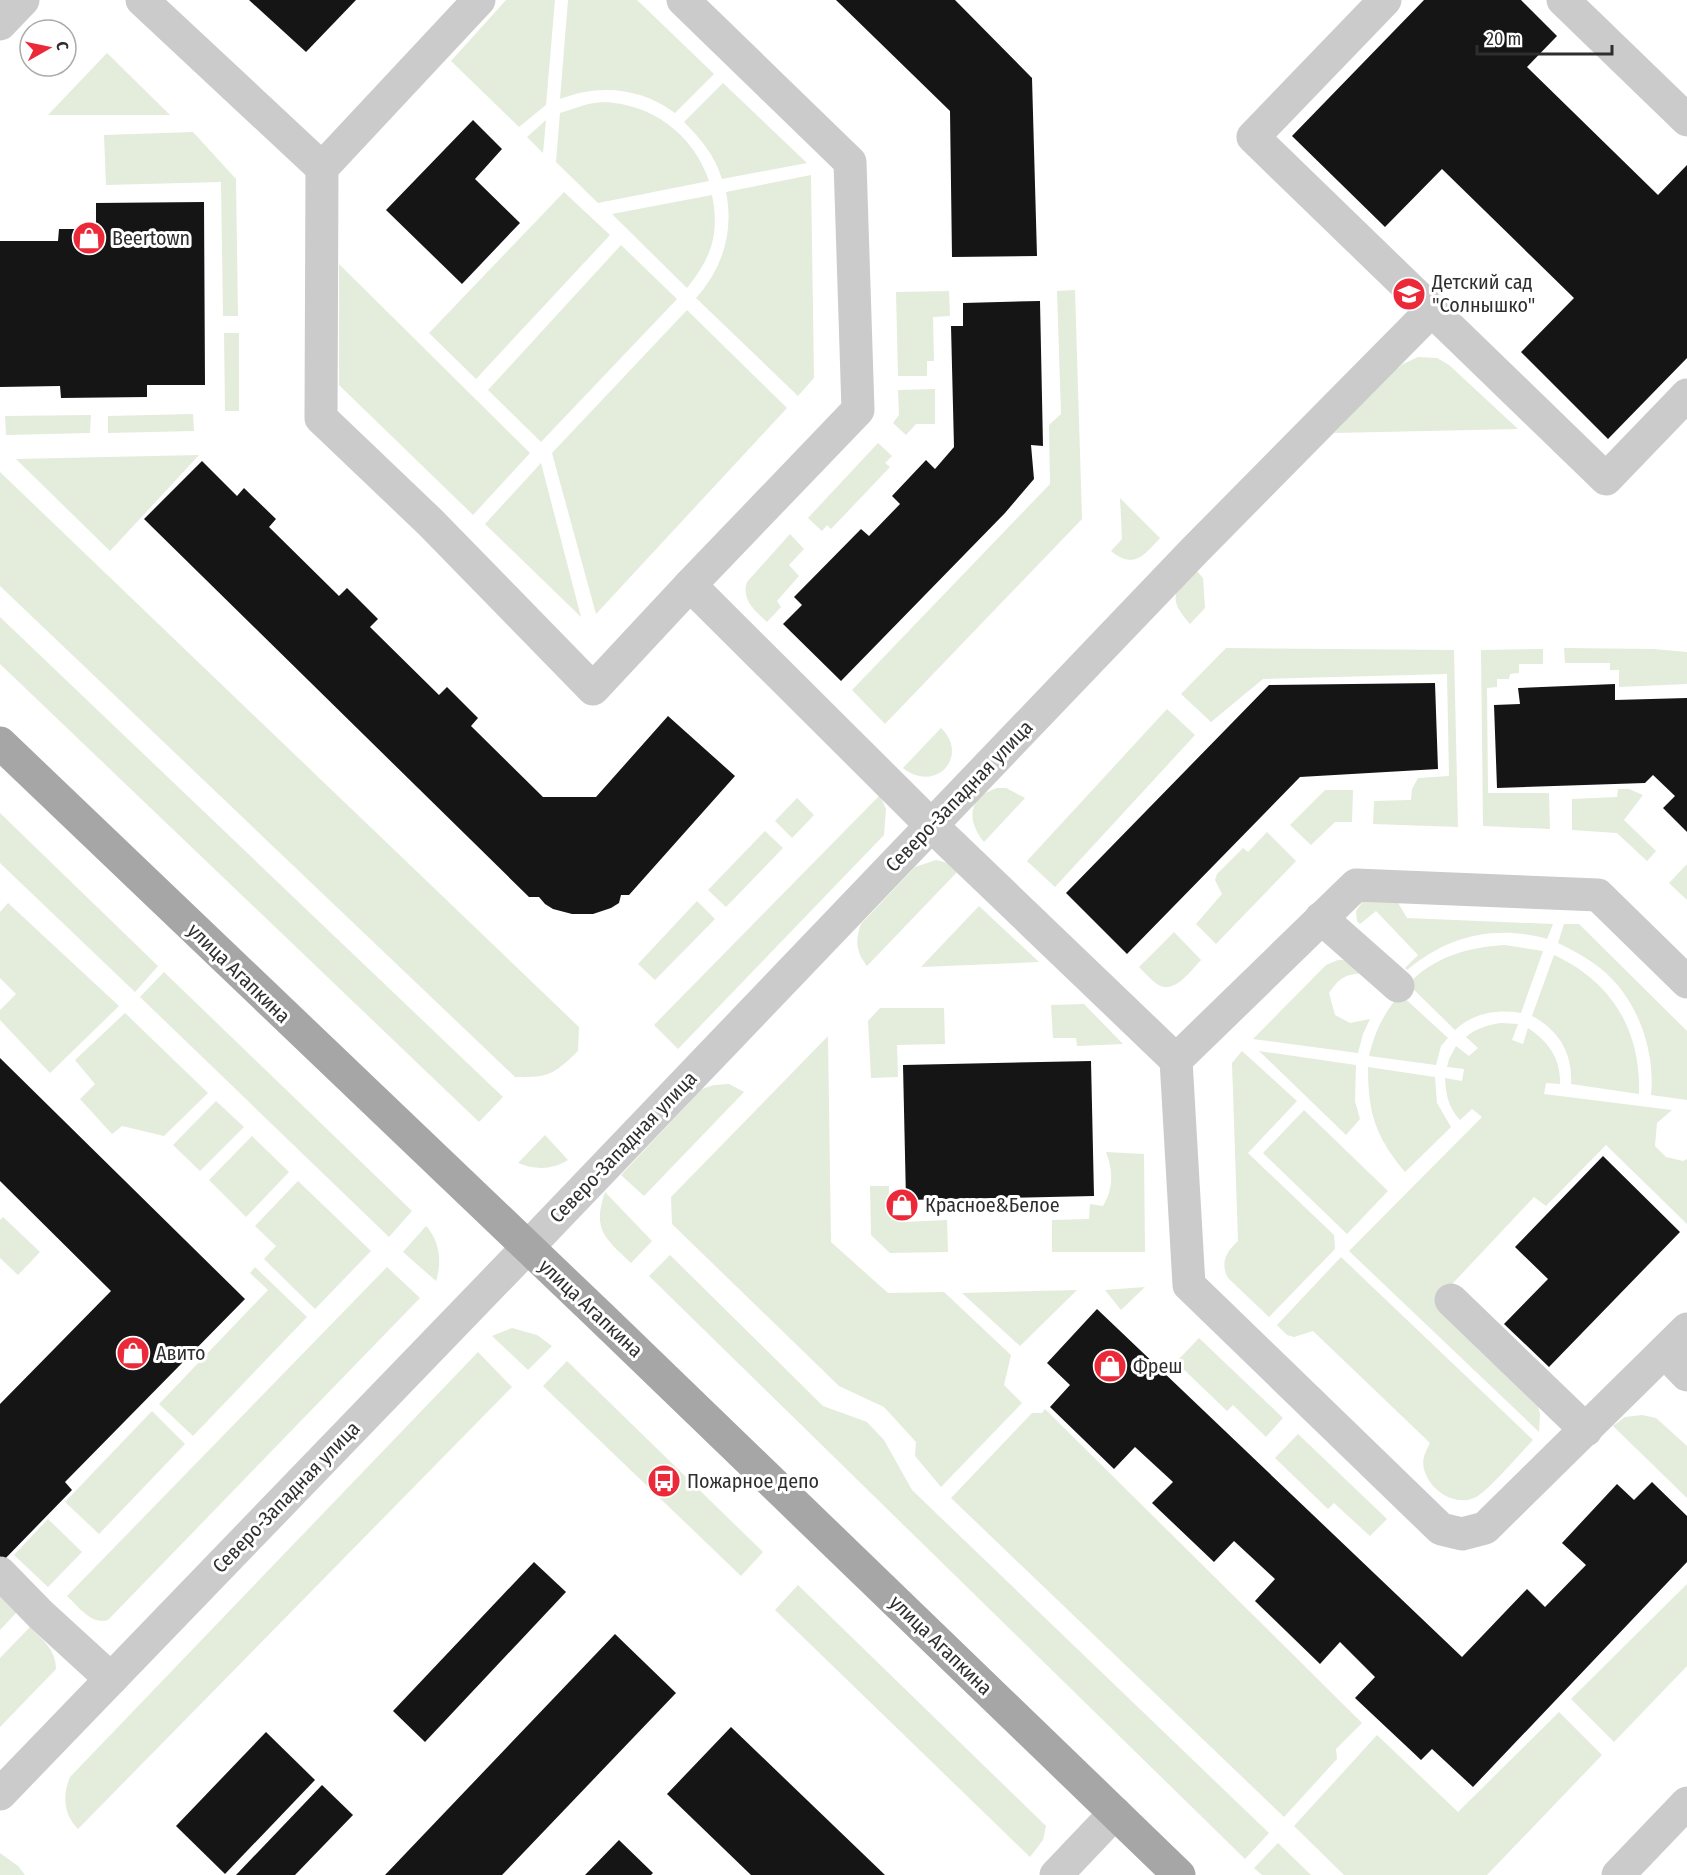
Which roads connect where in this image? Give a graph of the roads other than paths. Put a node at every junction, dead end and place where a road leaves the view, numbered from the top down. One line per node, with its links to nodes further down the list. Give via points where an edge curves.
1 (23, 0): 7 (street)
2 (142, 0): 9 (street)
3 (479, 0): 9 (street)
4 (683, 0): 12 (street, via 850,162 858,410)
5 (1385, 0): 10 (street, via 1253,137)
6 (1563, 0): 8 (street)
7 (0, 24)
8 (1681, 102)
9 (322, 168): 12 (street, via 321,418 430,522 593,689)
10 (1432, 310): 11 (street, via 1606,479); 14 (street, Северо-Западная улица, via 1194,550)
11 (1687, 395)
12 (690, 585): 14 (street)
13 (0, 743): 19 (main road, улица Агапкина)
14 (931, 825): 18 (street); 19 (street, Северо-Западная улица)
15 (1321, 918): 16 (street, via 1356,885 1598,895); 17 (street); 18 (street)
16 (1687, 982)
17 (1398, 986)
18 (1176, 1060): 23 (street, via 1189,1286 1441,1529 1462,1534 1485,1528)
19 (527, 1248): 25 (street, Северо-Западная улица); 28 (main road, улица Агапкина)
20 (1451, 1299): 23 (street)
21 (1687, 1329): 22 (street)
22 (1676, 1364): 23 (street)
23 (1586, 1430)
24 (0, 1573): 25 (street)
25 (111, 1679): 26 (street, Северо-Западная улица)
26 (0, 1794)
27 (1687, 1803): 31 (street)
28 (1115, 1813): 29 (street); 30 (main road, улица Агапкина)
29 (1056, 1875)
30 (1179, 1875)
31 (1618, 1875)

